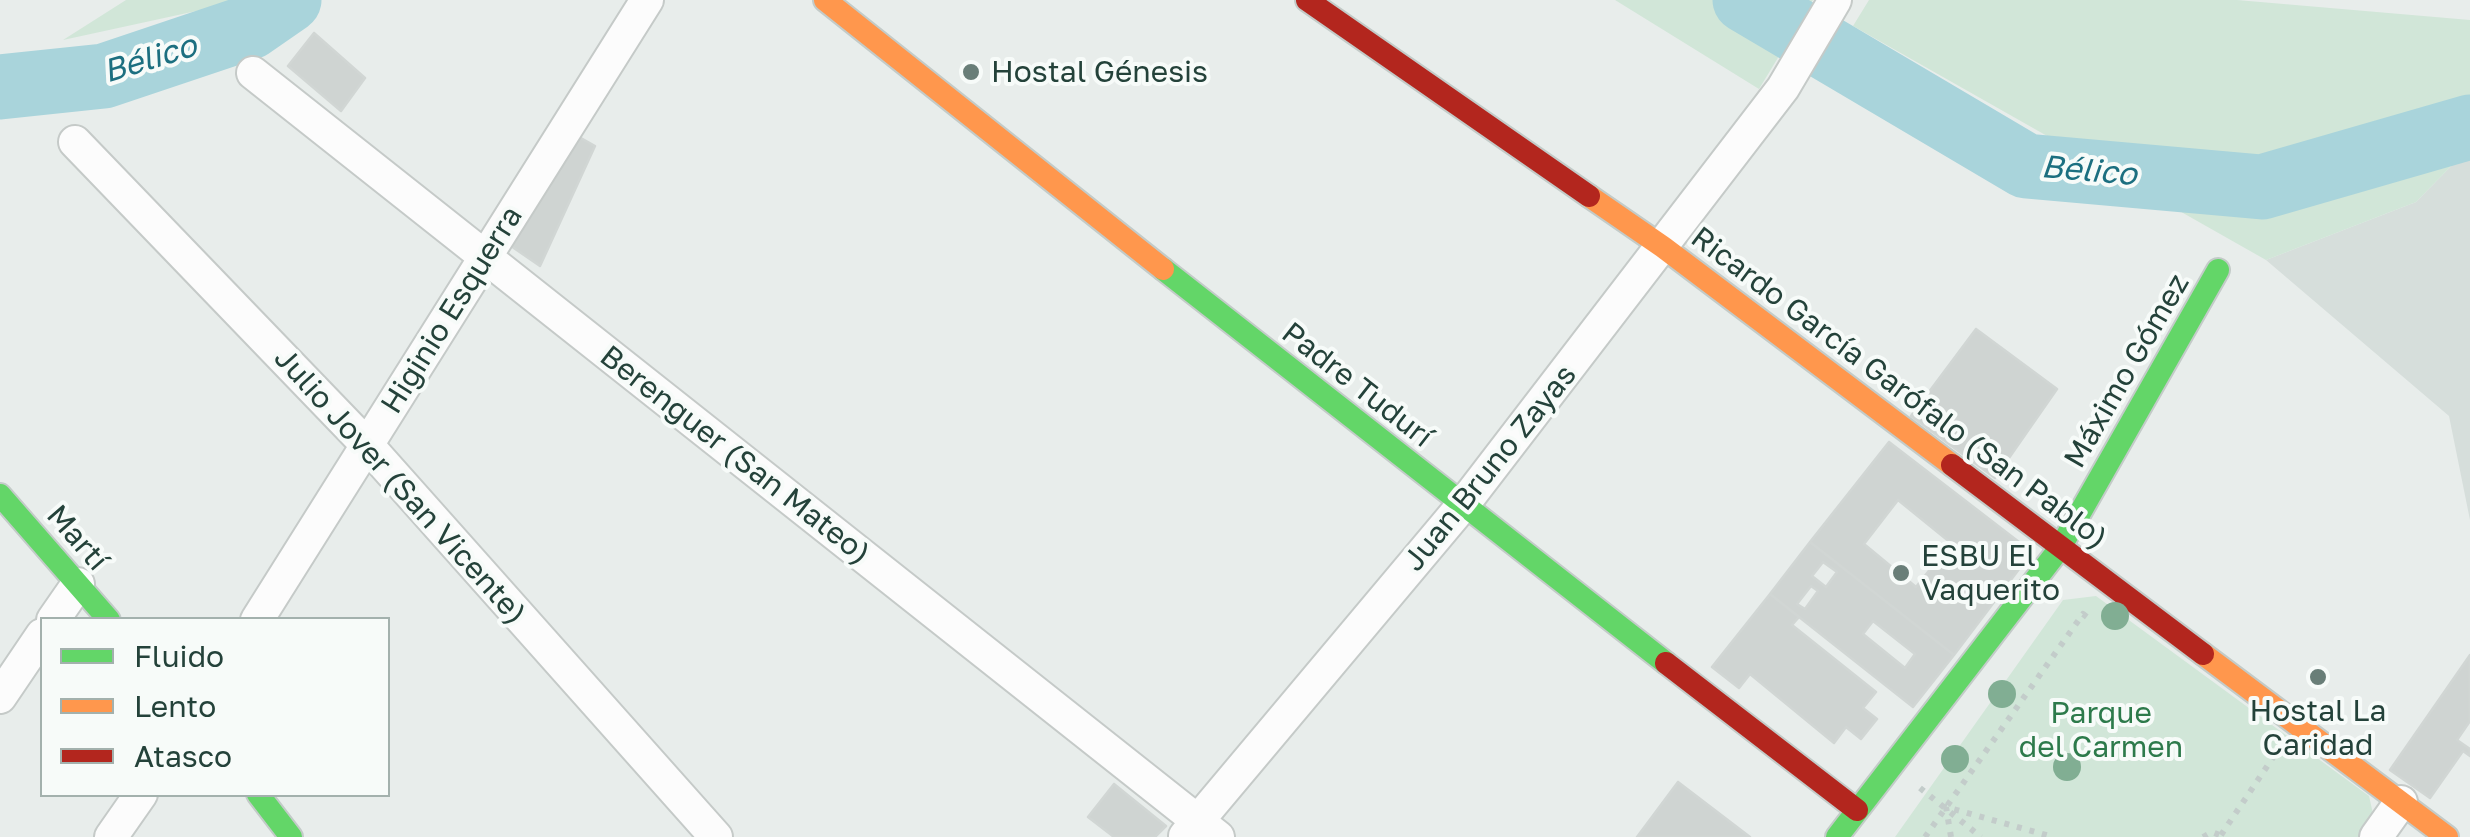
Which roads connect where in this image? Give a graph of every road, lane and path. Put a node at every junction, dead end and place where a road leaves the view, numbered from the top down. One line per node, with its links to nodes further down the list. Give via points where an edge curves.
1 (647, 0): 8 (street, Higinio Esquerra)
2 (825, 0): 12 (street, Padre Tudurí)
3 (1307, 0): 7 (street, Ricardo García Garófalo (San Pablo))
4 (1835, 0): 7 (street, Juan Bruno Zayas, via 1783,88)
5 (253, 73): 8 (street, Berenguer (San Mateo))
6 (75, 142): 10 (street, Julio Jover (San Vicente))
7 (1663, 247): 12 (street, Juan Bruno Zayas); 13 (street, Ricardo García Garófalo (San Pablo))
8 (486, 257): 10 (street, Higinio Esquerra); 29 (street, Berenguer (San Mateo))
9 (2218, 270): 13 (street, Máximo Gómez)
10 (367, 444): 17 (street, Higinio Esquerra); 33 (street, Julio Jover (San Vicente))
11 (0, 496): 14 (street, Martí)
12 (1462, 506): 28 (street, Padre Tudurí); 29 (street, Juan Bruno Zayas)
13 (2060, 548): 26 (street, Ricardo García Garófalo (San Pablo)); 28 (street, Máximo Gómez)
14 (78, 584): 15 (street); 16 (street, Martí)
15 (56, 617)
16 (107, 617)
17 (259, 617)
18 (2098, 625): 27 (path, via 2083,614)
19 (40, 638): 20 (street)
20 (0, 697)
21 (2261, 742): 22 (path)
22 (2276, 753): 23 (path); 30 (path)
23 (2290, 763)
24 (139, 797): 31 (street)
25 (260, 797): 32 (street)
26 (2400, 802): 40 (street); 41 (street, Ricardo García Garófalo (San Pablo))
27 (1946, 807): 35 (path); 36 (path); 37 (path); 38 (path)
28 (1857, 810): 34 (street, Máximo Gómez)
29 (1200, 832)
30 (2222, 836): 39 (path)
31 (111, 837)
32 (292, 837)
33 (716, 837)
34 (1836, 837)
35 (1925, 837)
36 (1951, 837)
37 (1981, 837)
38 (2054, 837)
39 (2203, 837)
40 (2376, 837)
41 (2447, 837)

